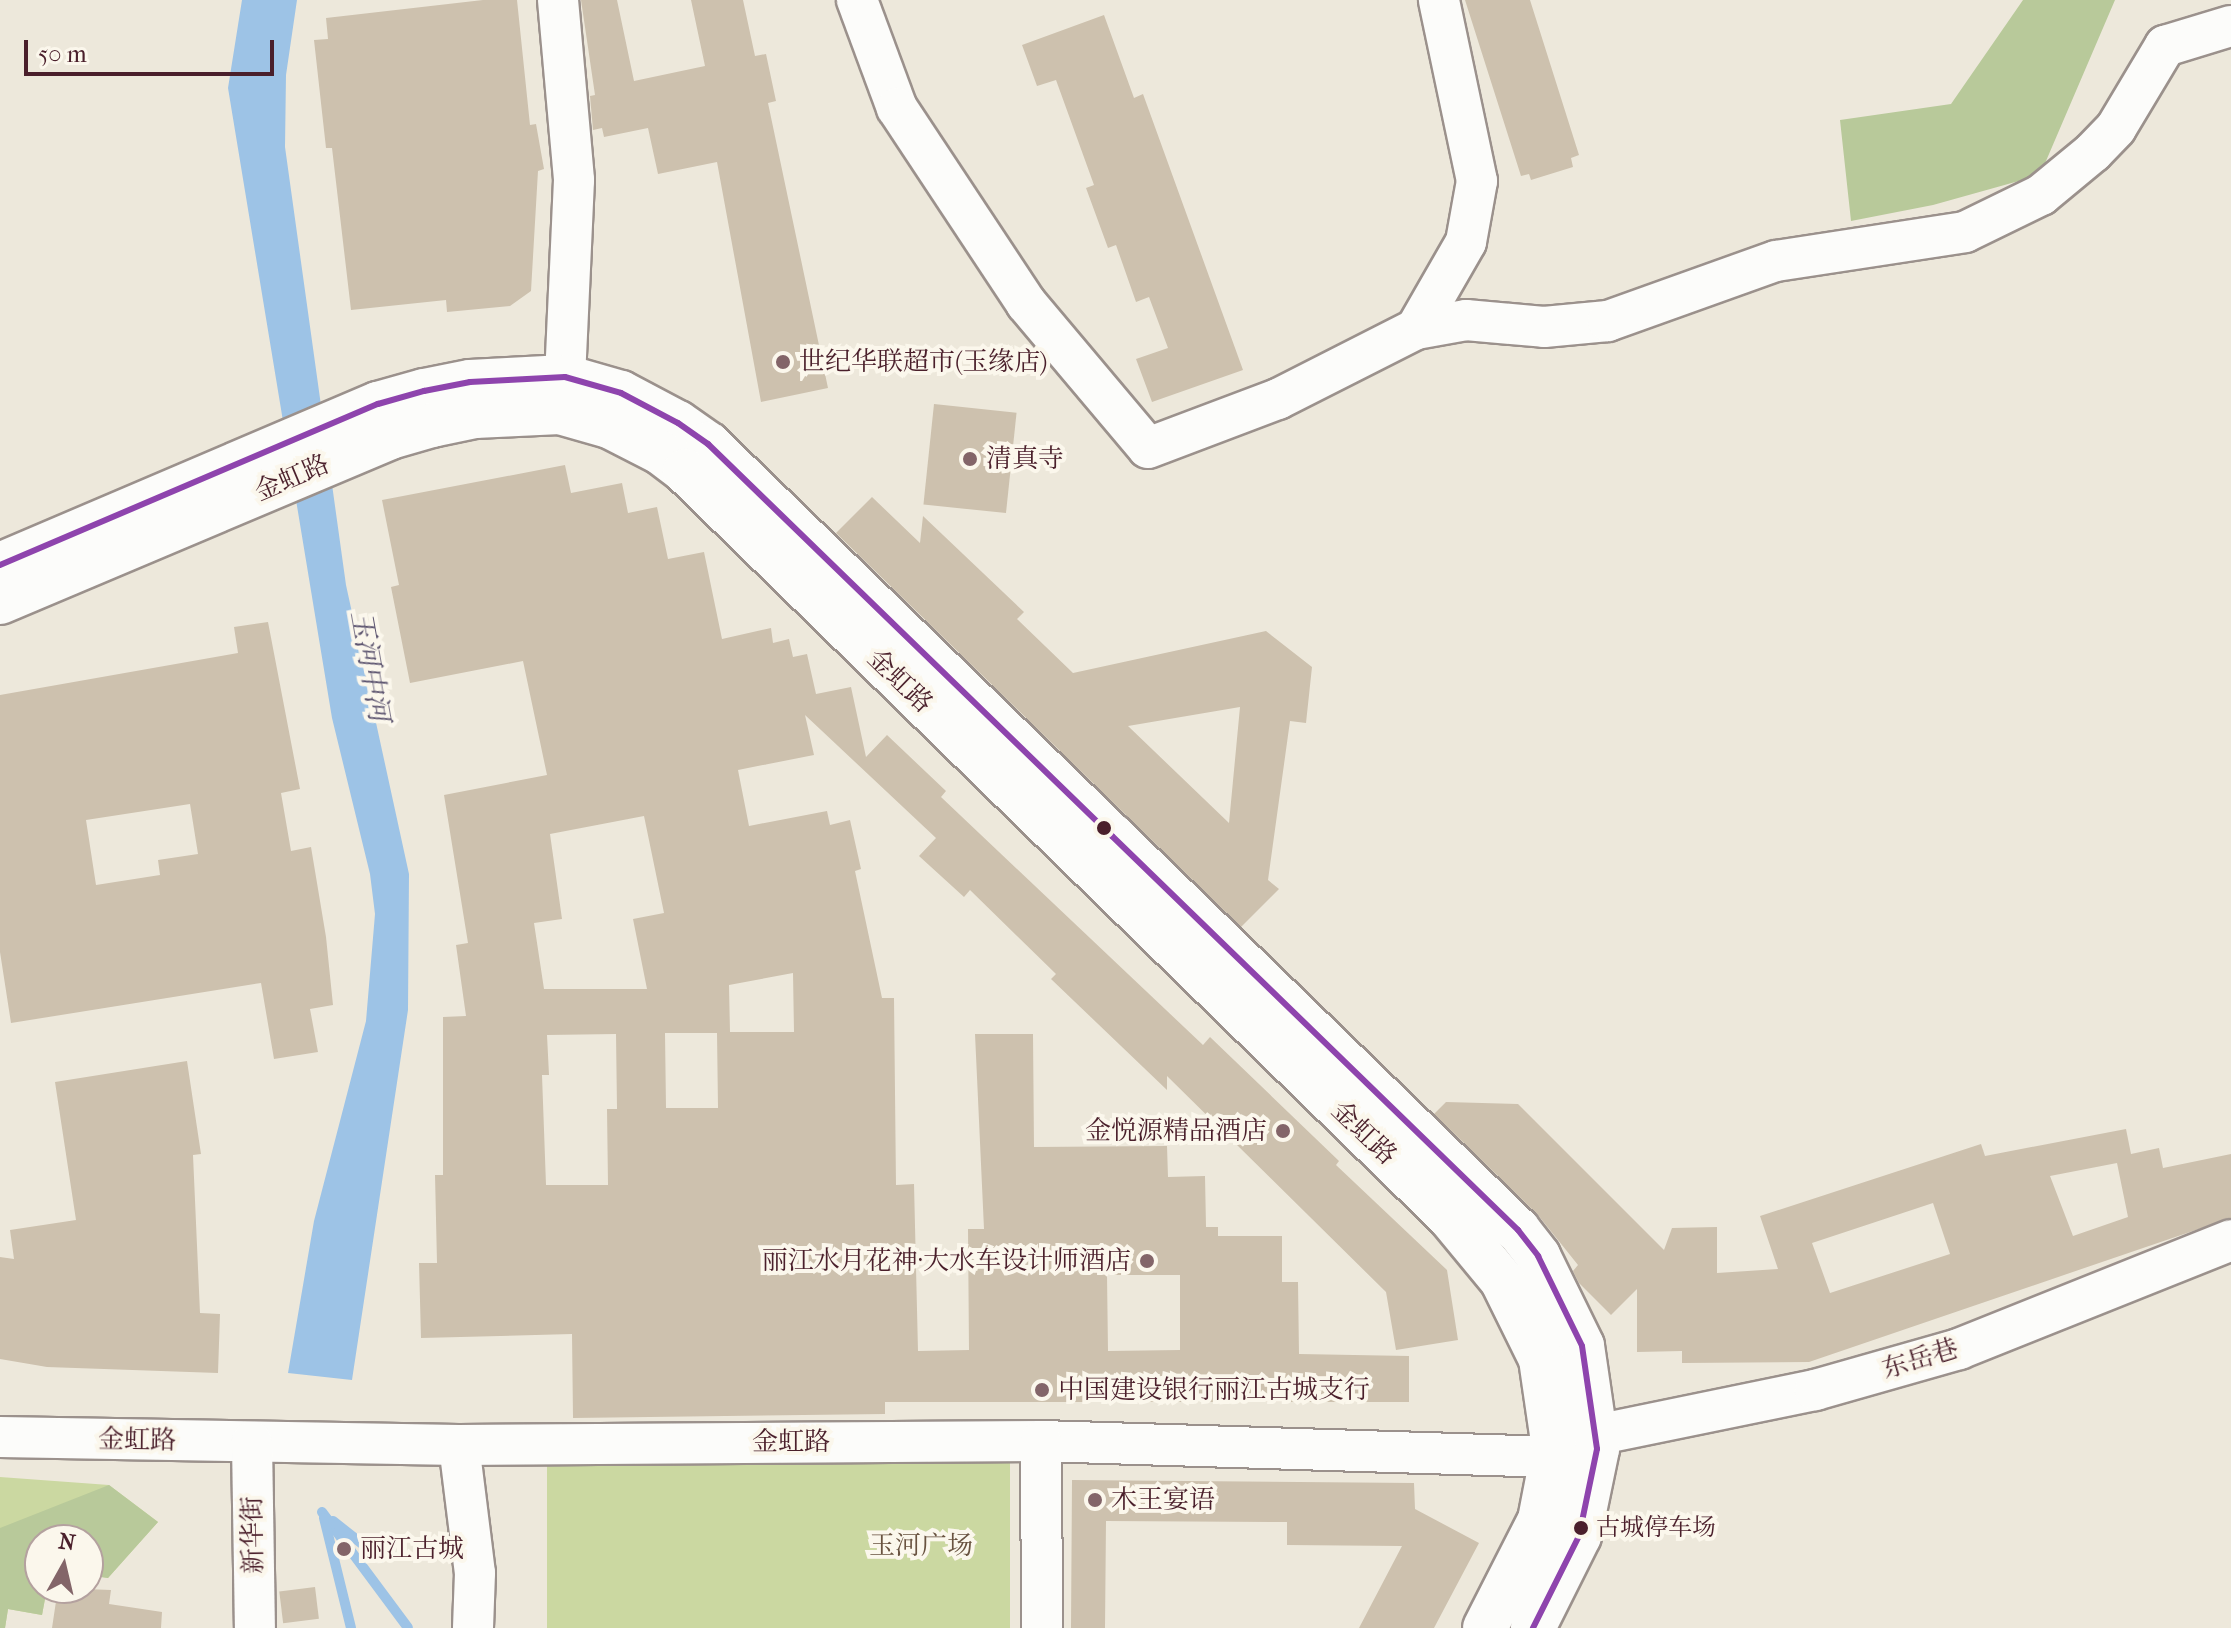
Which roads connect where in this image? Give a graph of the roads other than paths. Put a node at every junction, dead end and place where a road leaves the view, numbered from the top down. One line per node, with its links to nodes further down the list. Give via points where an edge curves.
1 (558, 0): 6 (street, via 574,180)
2 (857, 0): 5 (street, via 897,108 1026,303 1148,448 1278,399)
3 (1439, 0): 5 (street, via 1477,181 1466,242)
4 (2231, 26): 5 (street, via 2165,46 2116,128 2093,152 2041,195 1965,232 1776,261 1608,321 1544,327 1466,320)
5 (1416, 329)
6 (565, 377): 7 (main road, via 470,382); 12 (main road, via 647,405 708,444 1518,1230 1570,1315 1590,1380)
7 (428, 408): 8 (main road, 金虹路, via 390,437); 17 (main road, 金虹路, via 475,416 560,412 631,436 685,471 1484,1255 1518,1305 1541,1359 1551,1403)
8 (176, 509): 9 (main road); 10 (main road, 金虹路)
9 (0, 565)
10 (0, 602)
11 (2231, 1240): 12 (street, 东岳巷, via 1959,1349 1815,1390)
12 (1596, 1435): 22 (main road, via 1589,1508)
13 (0, 1437): 15 (street, 金虹路)
14 (1041, 1441): 16 (street, 金虹路); 17 (street, 金虹路); 20 (street)
15 (263, 1442): 16 (street, 金虹路); 18 (street, 新华街)
16 (459, 1445): 19 (street, via 475,1573)
17 (1554, 1457): 21 (main road, 金虹路, via 1540,1520)
18 (255, 1628)
19 (473, 1628)
20 (1042, 1628)
21 (1485, 1628)
22 (1533, 1628)

